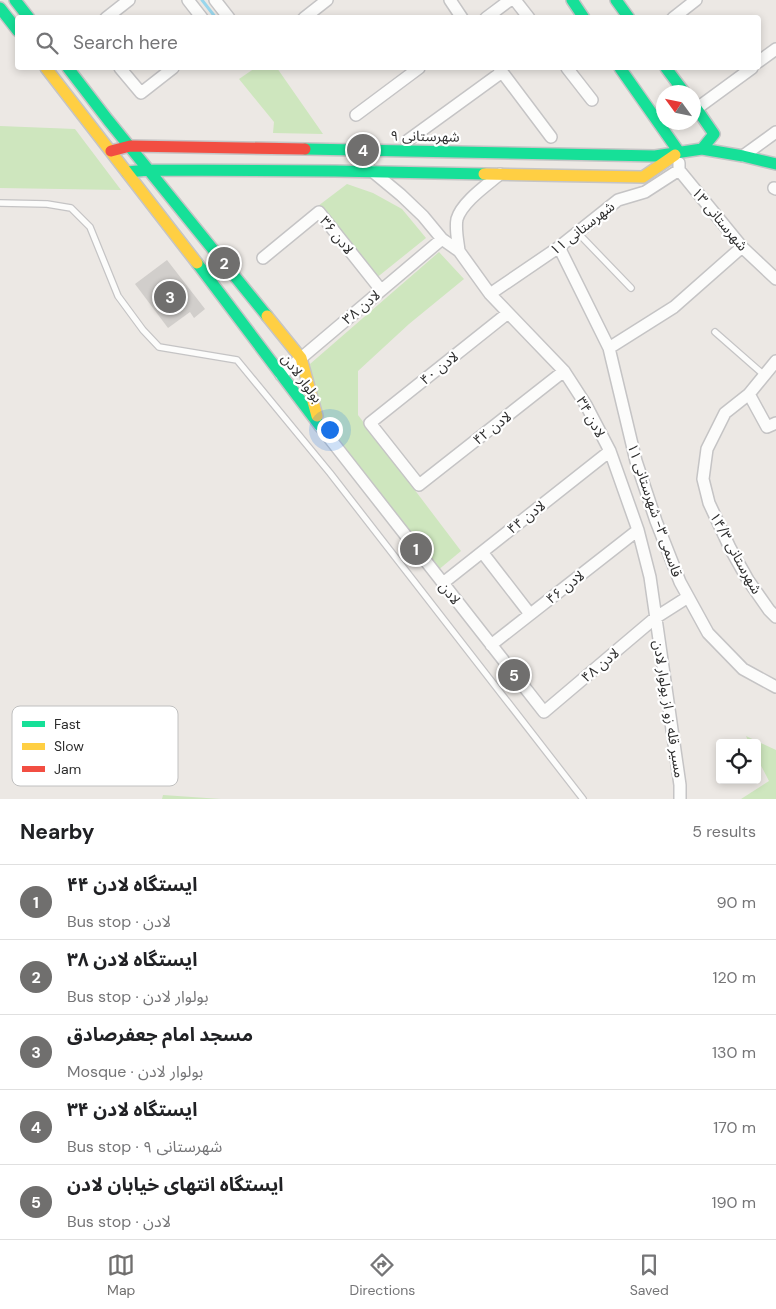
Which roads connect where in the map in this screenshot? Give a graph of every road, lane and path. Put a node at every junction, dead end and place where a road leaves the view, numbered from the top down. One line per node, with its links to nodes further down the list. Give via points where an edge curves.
1 (15, 0): 13 (street)
2 (129, 0): 14 (street)
3 (188, 0): 15 (street)
4 (215, 0): 16 (street)
5 (327, 0): 17 (street)
6 (450, 0): 18 (street)
7 (510, 0): 19 (street)
8 (515, 0): 20 (street)
9 (572, 0): 21 (street)
10 (616, 0): 22 (street)
11 (696, 0): 23 (street)
12 (0, 8): 24 (street)
13 (27, 15)
14 (110, 15)
15 (200, 15)
16 (227, 15)
17 (308, 15)
18 (460, 15)
19 (490, 15)
20 (527, 15)
21 (582, 15)
22 (627, 15)
23 (677, 15)
24 (15, 27)
25 (776, 49): 26 (street)
26 (761, 60)
27 (48, 70): 47 (street, بولوار لادن)
28 (70, 70): 45 (street, بولوار لادن)
29 (122, 70): 30 (street, via 141,93)
30 (170, 70)
31 (416, 70): 40 (street)
32 (500, 70): 43 (street); 44 (street)
33 (569, 70): 38 (street)
34 (621, 70): 48 (street)
35 (668, 70): 37 (street)
36 (749, 70): 39 (street)
37 (679, 85)
38 (592, 100)
39 (701, 103)
40 (356, 115)
41 (701, 116): 46 (street, via 714,134)
42 (776, 132): 49 (street)
43 (551, 137)
44 (407, 141)
45 (130, 146): 47 (street, شهرستانی ۹); 48 (street, شهرستانی ۹, via 655,156); 51 (street, بولوار لادن)
46 (702, 149): 48 (street, شهرستانی ۹); 49 (street, شهرستانی ۹)
47 (110, 150): 54 (street, بولوار لادن)
48 (679, 152): 52 (street); 55 (street, via 643,178)
49 (743, 156): 50 (street, شهرستانی ۹)
50 (776, 164)
51 (149, 170): 53 (street); 54 (street); 70 (street, بولوار لادن)
52 (679, 170): 57 (street, شهرستانی ۱۱, via 645,192 618,200); 60 (street, شهرستانی ۱۳)
53 (372, 171): 55 (street); 58 (street, via 423,216)
54 (127, 172): 73 (street, بولوار لادن)
55 (500, 174): 61 (street, via 474,194 457,219)
56 (0, 203): 90 (lane, via 71,208 90,227 118,296 159,347 237,360 330,473)
57 (578, 233): 59 (street, شهرستانی ۱۱); 64 (lane)
58 (442, 239): 61 (street); 65 (street, لادن ۳۸)
59 (559, 247): 66 (street, شهرستانی ۱۱); 69 (street, قاسمی ۳- شهرستانی ۱۱)
60 (742, 247): 63 (street, شهرستانی ۱۳); 69 (street, via 674,307)
61 (459, 251): 66 (street, لادن ۳۴)
62 (263, 258): 65 (street, لادن ۳۶, via 319,212)
63 (776, 279)
64 (631, 288)
65 (381, 290): 70 (street, لادن ۳۸)
66 (490, 294): 67 (street, لادن ۳۴)
67 (508, 313): 72 (street, لادن ۳۴); 79 (street, لادن ۴۰, via 370,422)
68 (716, 332): 74 (lane)
69 (608, 348): 83 (street, قاسمی ۳- شهرستانی ۱۱, via 636,461 656,521)
70 (301, 358): 73 (street, لادن ۳۸); 77 (street, بولوار لادن)
71 (776, 361): 74 (street, شهرستانی ۱۴/۳)
72 (564, 371): 78 (street, لادن ۳۴); 79 (street, لادن ۴۲)
73 (280, 375): 77 (street, بولوار لادن)
74 (764, 375): 75 (street, شهرستانی ۱۴/۳)
75 (749, 394): 76 (street, via 767,427); 85 (street, شهرستانی ۱۴/۳, via 725,413 707,449 702,479 709,503 730,548 748,580)
76 (776, 423)
77 (320, 426): 82 (street, لادن)
78 (610, 451): 80 (street, لادن ۳۴); 81 (street, لادن ۴۴)
79 (419, 485)
80 (638, 530): 84 (street, لادن ۴۶); 86 (street, لادن ۳۴)
81 (482, 552): 82 (street, لادن ۴۴); 84 (street)
82 (443, 583): 87 (street, لادن)
83 (688, 597): 86 (street, لادن ۴۸); 88 (street, قاسمی ۳- شهرستانی ۱۱, via 708,633 743,669)
84 (530, 614): 87 (street, لادن ۴۶)
85 (776, 617)
86 (656, 618): 89 (street, لادن ۴۸); 91 (street, مسیر قله زو از بولوار لادن)
87 (491, 645): 89 (street, لادن)
88 (776, 687)
89 (544, 712)
90 (583, 799)
91 (680, 799)

